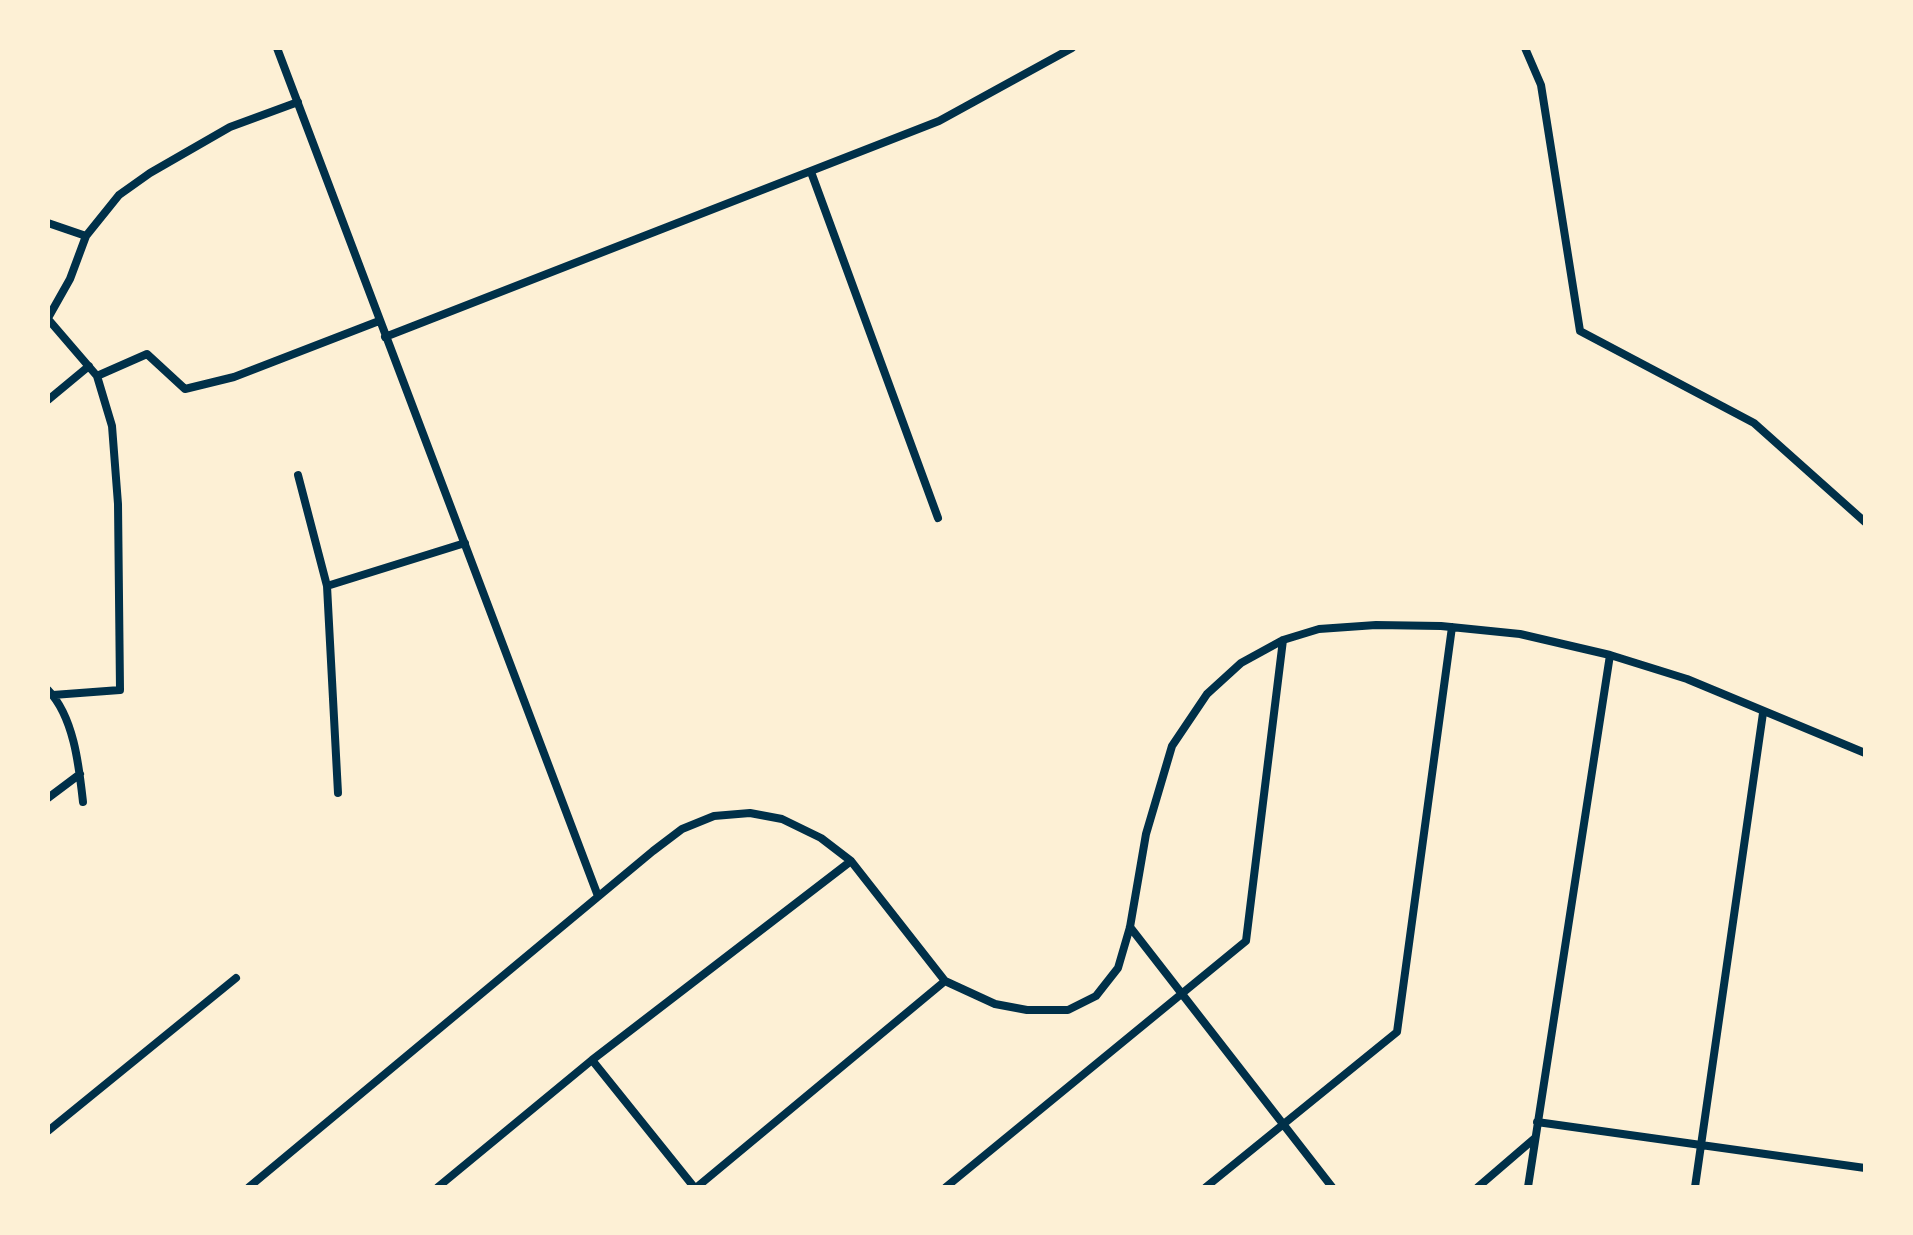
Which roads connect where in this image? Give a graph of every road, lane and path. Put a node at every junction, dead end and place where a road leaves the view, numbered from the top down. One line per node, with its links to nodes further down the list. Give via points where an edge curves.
1 (277, 48): 4 (street)
2 (1072, 48): 5 (street, via 939,121)
3 (1525, 48): 16 (street, via 1541,85 1580,331 1754,423)
4 (298, 102): 7 (street, via 230,127 150,173 119,195); 9 (street)
5 (811, 172): 10 (street); 15 (street)
6 (48, 223): 7 (street)
7 (86, 236): 8 (street)
8 (48, 319): 11 (street)
9 (379, 321): 10 (street); 12 (street, via 234,377 185,389 147,354)
10 (385, 337): 17 (street)
11 (89, 366): 12 (street); 13 (street)
12 (97, 376): 22 (street, via 112,426 118,504 120,690)
13 (48, 400)
14 (298, 475): 18 (street)
15 (938, 518)
16 (1865, 522)
17 (465, 543): 18 (street); 30 (street)
18 (327, 586): 26 (street)
19 (1452, 627): 20 (street, via 1319,629); 21 (street, via 1520,634); 37 (street, via 1397,1032)
20 (1283, 640): 31 (street, via 1241,663 1207,694 1172,746 1146,834); 34 (street, via 1246,941)
21 (1610, 655): 23 (street, via 1687,679); 36 (street)
22 (50, 693): 25 (street, via 68,725)
23 (1763, 713): 24 (street); 40 (street)
24 (1865, 753)
25 (80, 774): 27 (street); 28 (street)
26 (338, 793)
27 (48, 798)
28 (83, 802)
29 (851, 861): 30 (street, via 821,838 782,819 750,813 714,816 682,829); 33 (street); 35 (street)
30 (598, 896): 42 (street)
31 (1130, 927): 33 (street, via 1118,968 1096,996 1068,1010 995,1004); 34 (street)
32 (236, 978): 38 (street)
33 (945, 981): 44 (street)
34 (1182, 993): 37 (street); 45 (street)
35 (592, 1060): 43 (street); 44 (street)
36 (1537, 1122): 39 (street); 40 (street)
37 (1283, 1124): 46 (street); 47 (street)
38 (48, 1131)
39 (1535, 1137): 48 (street); 49 (street)
40 (1702, 1145): 41 (street); 50 (street)
41 (1865, 1168)
42 (249, 1187)
43 (438, 1187)
44 (696, 1187)
45 (946, 1187)
46 (1206, 1187)
47 (1332, 1187)
48 (1478, 1187)
49 (1528, 1187)
50 (1695, 1187)

